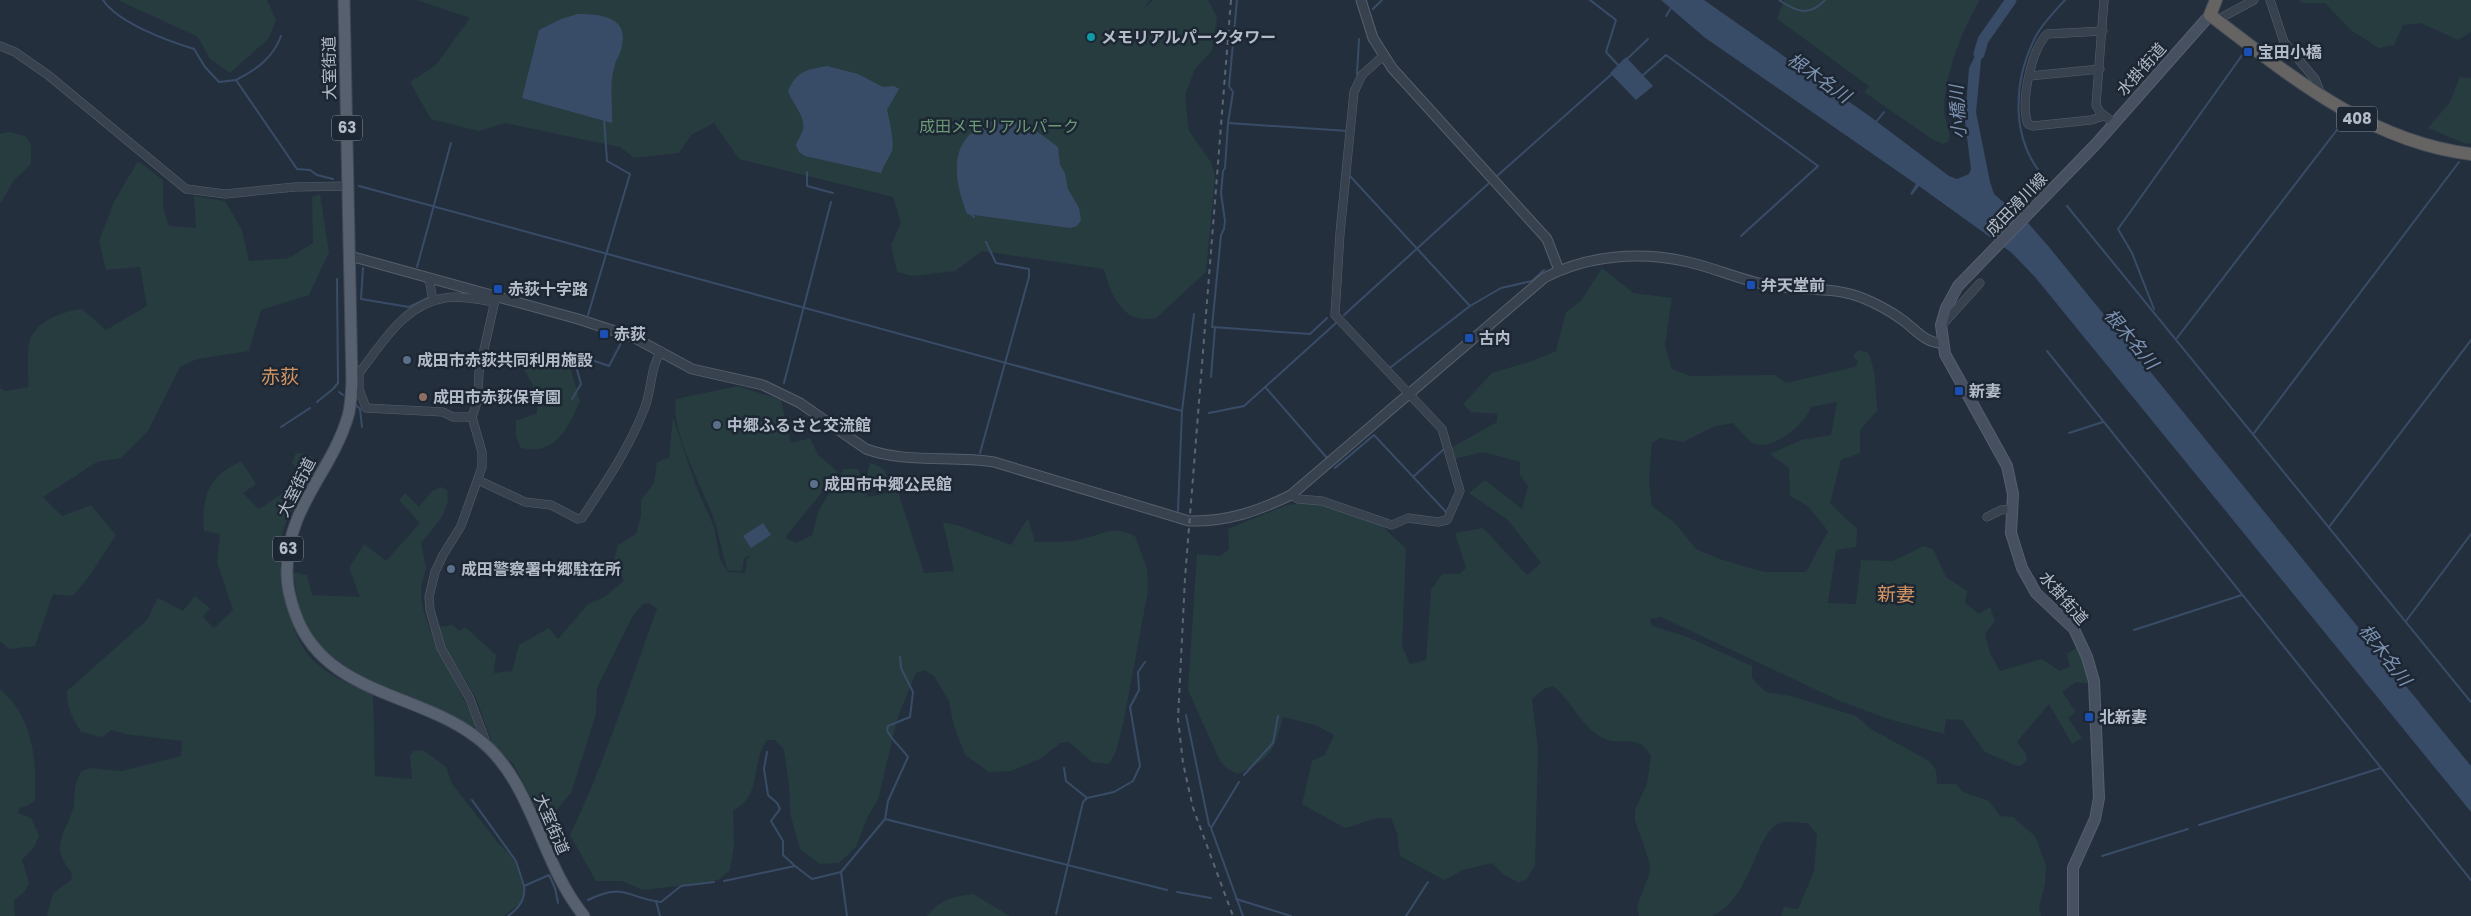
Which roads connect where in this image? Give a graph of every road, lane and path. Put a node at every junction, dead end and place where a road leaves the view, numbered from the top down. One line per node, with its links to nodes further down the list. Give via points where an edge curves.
1 (344, 0): 18 (main road, 大室街道 / 63)
2 (1361, 0): 10 (street, via 1372,38)
3 (2104, 0): 8 (street)
4 (2216, 0): 7 (highway)
5 (2254, 0): 7 (street)
6 (2270, 0): 13 (street, via 2284,42 2314,79)
7 (2213, 18): 13 (highway, 408); 15 (main road, 水掛街道)
8 (2103, 31): 11 (street); 12 (street, via 2047,34 2039,46)
9 (0, 46): 18 (street, via 15,52 48,75 186,188 225,194 295,186)
10 (1383, 56): 20 (street, via 1547,238); 30 (street, via 1362,75 1354,92 1340,233 1336,315)
11 (2100, 69): 12 (street); 14 (street, via 2096,105)
12 (2030, 76): 14 (street, via 2025,108 2030,126)
13 (2323, 98): 17 (highway, 408, via 2394,135 2426,146)
14 (2104, 116): 15 (street)
15 (2114, 123): 16 (main road, 水掛街道)
16 (2096, 144): 23 (main road, 成田滑川線)
17 (2471, 154)
18 (348, 186): 19 (main road, 大室街道 / 63)
19 (350, 256): 21 (street); 29 (main road, 大室街道 / 63)
20 (1559, 270): 27 (street, via 1599,260 1648,256 1689,263 1769,286 1842,291 1892,313 1930,342); 30 (street, via 1544,278)
21 (429, 278): 24 (street); 25 (street)
22 (1980, 283): 26 (street)
23 (1958, 286): 26 (main road, 水掛街道)
24 (496, 299): 25 (street, via 457,297); 28 (street, via 633,337); 31 (street)
25 (433, 301): 29 (street, via 402,319)
26 (1941, 325): 27 (main road, 水掛街道)
27 (1942, 343): 34 (main road, 水掛街道, via 1948,362 2007,466 2013,490)
28 (661, 351): 32 (street, via 654,362 646,404 636,429 582,518 551,505 525,502); 33 (street, via 692,369 755,383 782,393 866,449 888,456 971,458 994,462 1189,521 1211,522 1231,518)
29 (356, 376): 31 (street, via 366,408 443,412 459,418); 36 (main road, 大室街道 / 63, via 348,416 289,539 288,594 304,634 337,669 451,722)
30 (1409, 394): 33 (street); 33 (street, via 1442,429 1460,491 1447,520 1408,518 1392,525 1322,501 1298,499)
31 (472, 417): 32 (street, via 483,460)
32 (478, 480): 36 (street, via 461,526 435,572 429,597 441,648 470,700)
33 (1291, 495)
34 (2013, 509): 35 (street, via 2001,510); 38 (main road, 水掛街道, via 2011,533 2022,568 2036,593 2074,629 2094,681 2099,798 2095,819 2073,868)
35 (1987, 517)
36 (488, 747): 37 (main road, 大室街道 / 63, via 511,775 556,876)
37 (584, 916)
38 (2073, 916)

